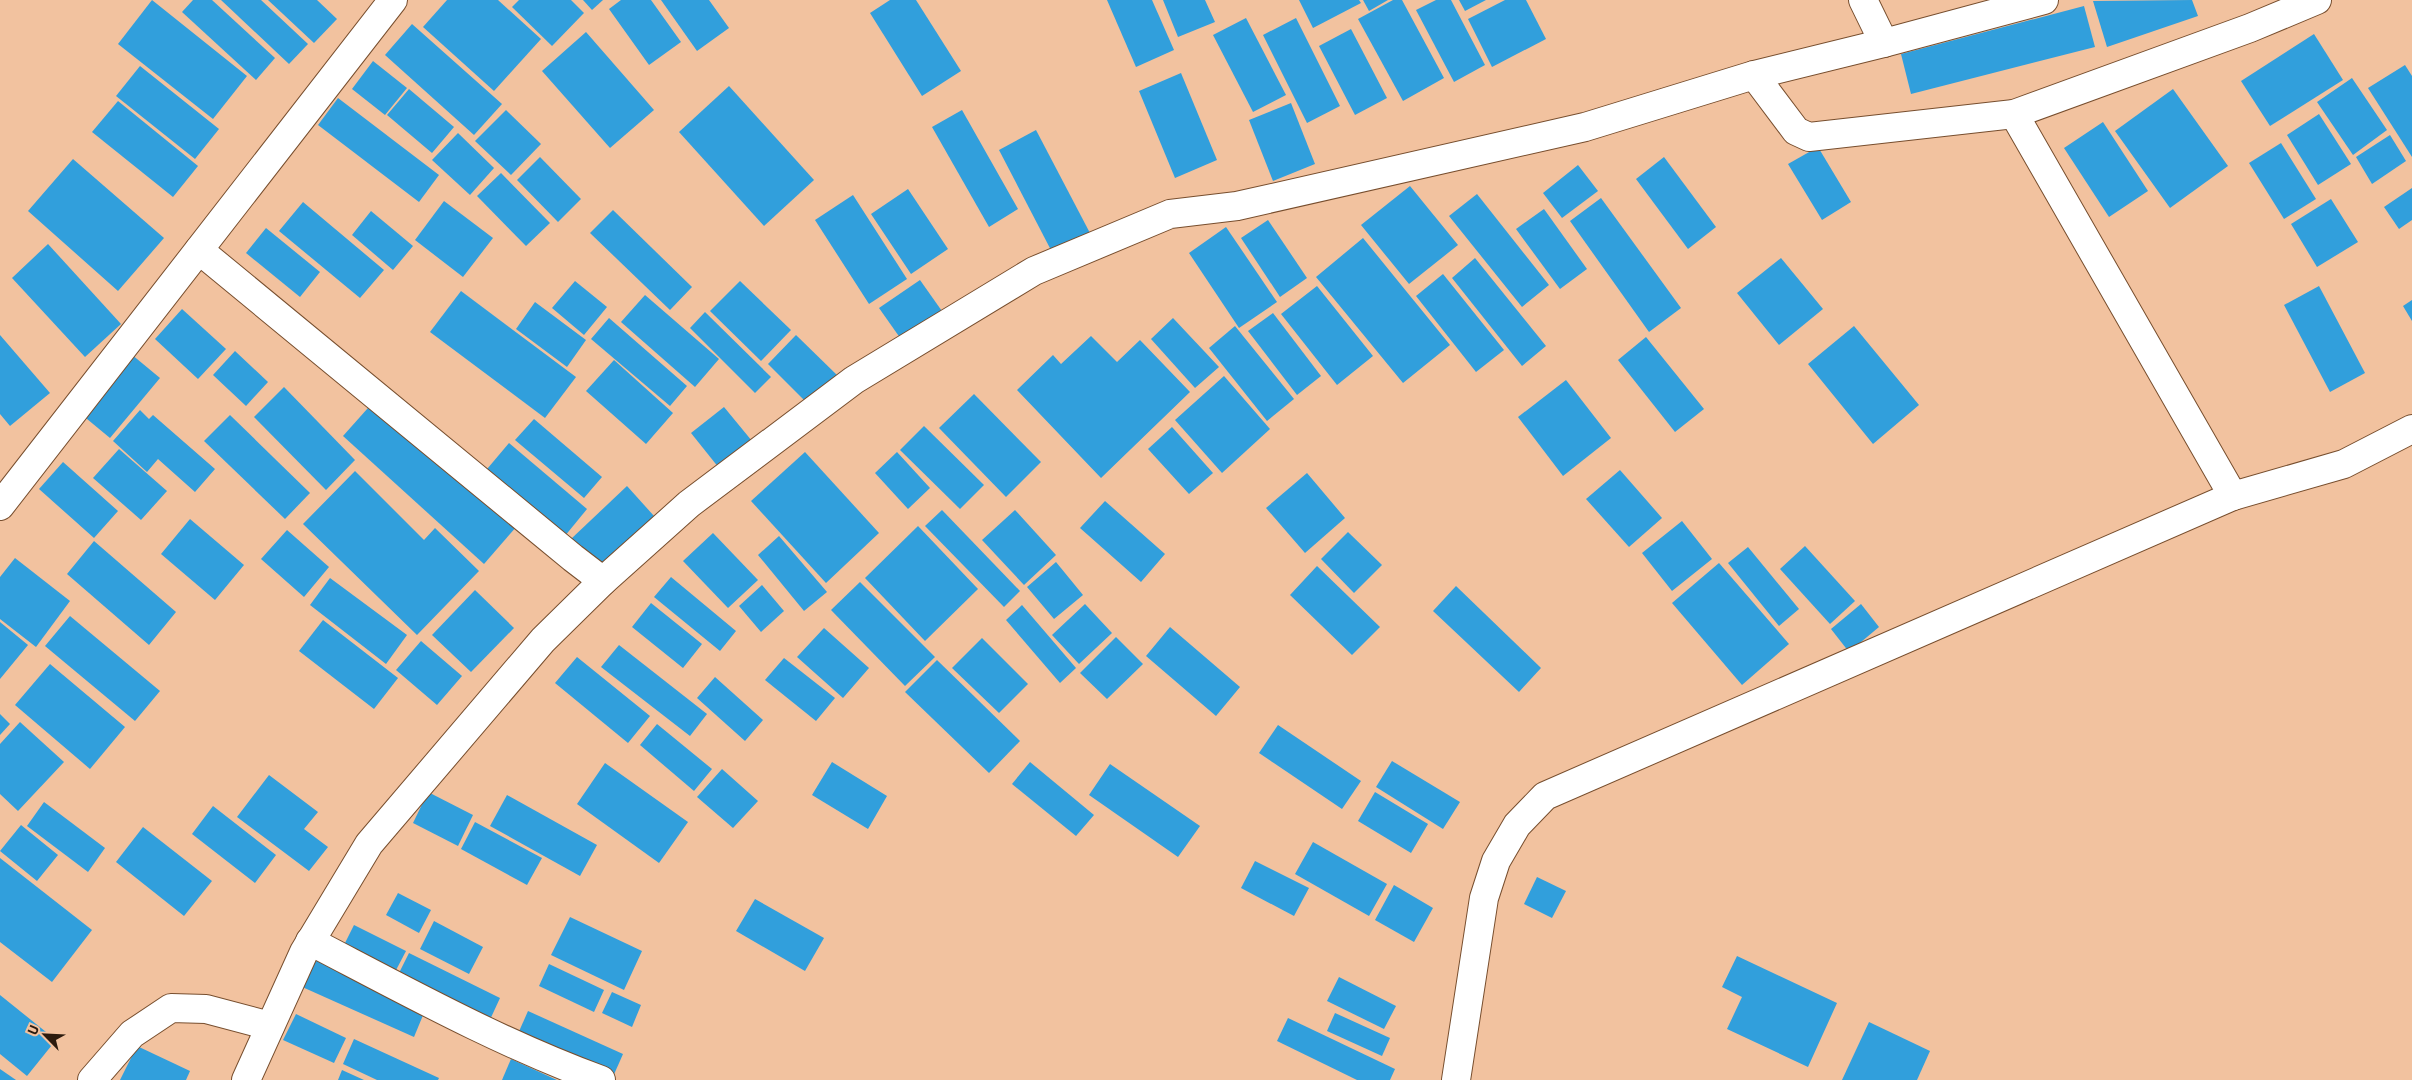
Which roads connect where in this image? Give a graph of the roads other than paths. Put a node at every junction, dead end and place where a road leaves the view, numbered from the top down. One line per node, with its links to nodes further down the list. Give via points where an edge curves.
1 (393, 0): 8 (street)
2 (1863, 0): 5 (street)
3 (2044, 0): 5 (street)
4 (2317, 0): 7 (street, via 2250,28)
5 (1884, 43): 6 (street)
6 (1754, 75): 7 (street, via 1796,131 1809,137); 12 (street, via 1586,127 1237,206 1170,214 1034,271 854,380 690,504)
7 (2014, 114): 10 (street)
8 (200, 250): 11 (street); 12 (street)
9 (2412, 429): 10 (street, via 2344,464)
10 (2233, 496): 18 (street, via 1545,796 1517,825 1496,861 1487,889)
11 (0, 506)
12 (603, 580): 13 (street, via 542,640 369,844)
13 (310, 941): 14 (street); 17 (street, via 444,1011 549,1061)
14 (270, 1026): 15 (street, via 206,1009 172,1008 132,1034); 16 (street)
15 (92, 1080)
16 (246, 1080)
17 (601, 1080)
18 (1456, 1080)

